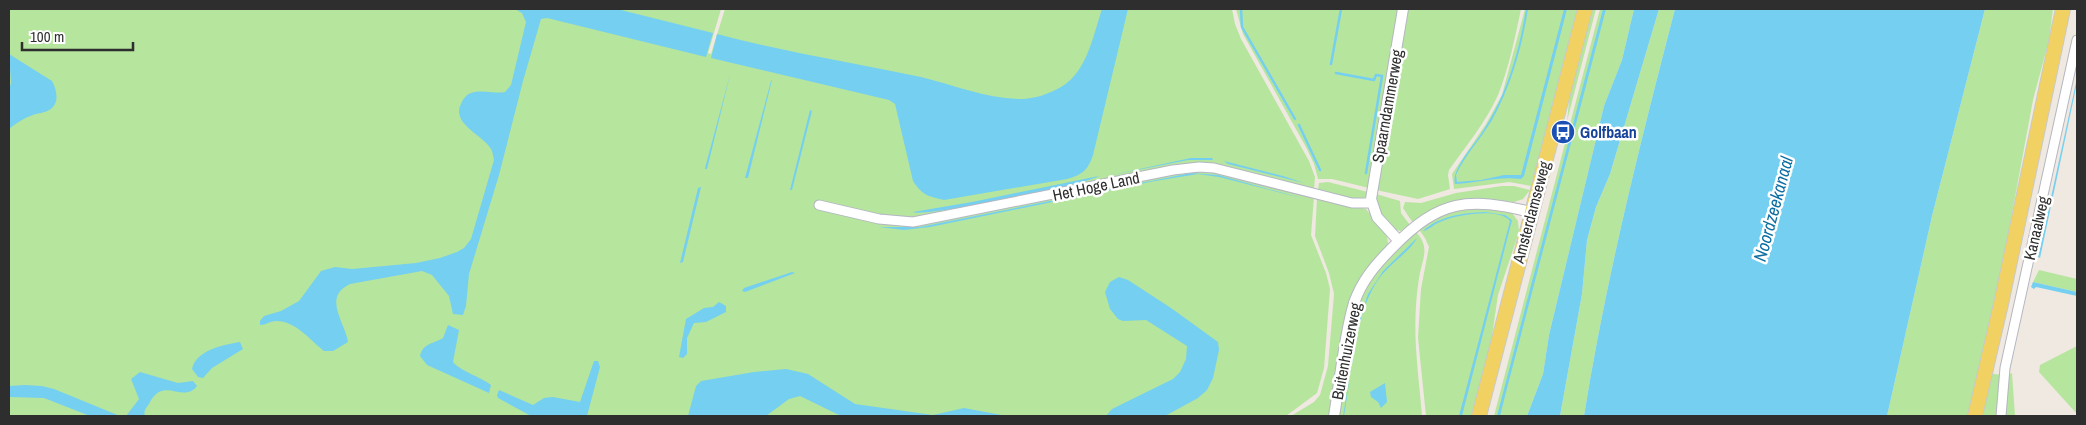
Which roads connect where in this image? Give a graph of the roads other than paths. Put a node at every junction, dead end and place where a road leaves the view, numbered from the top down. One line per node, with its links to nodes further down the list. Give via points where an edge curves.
1 (1403, 9): 5 (street, Spaarndammerweg)
2 (1585, 9): 7 (main road, Amsterdamseweg)
3 (2063, 9): 11 (main road)
4 (2077, 40): 12 (street, Kanaalweg, via 2004,368)
5 (1371, 203): 6 (street, Het Hoge Land, via 1352,203 1199,167 913,222 879,219); 8 (street, via 1377,217)
6 (819, 205)
7 (1531, 212): 8 (street, Buitenhuizerweg, via 1487,203 1458,205 1429,216); 10 (main road, Amsterdamseweg)
8 (1399, 241): 9 (street, Buitenhuizerweg, via 1369,272 1356,297)
9 (1334, 416)
10 (1479, 416)
11 (1975, 416)
12 (2001, 416)

